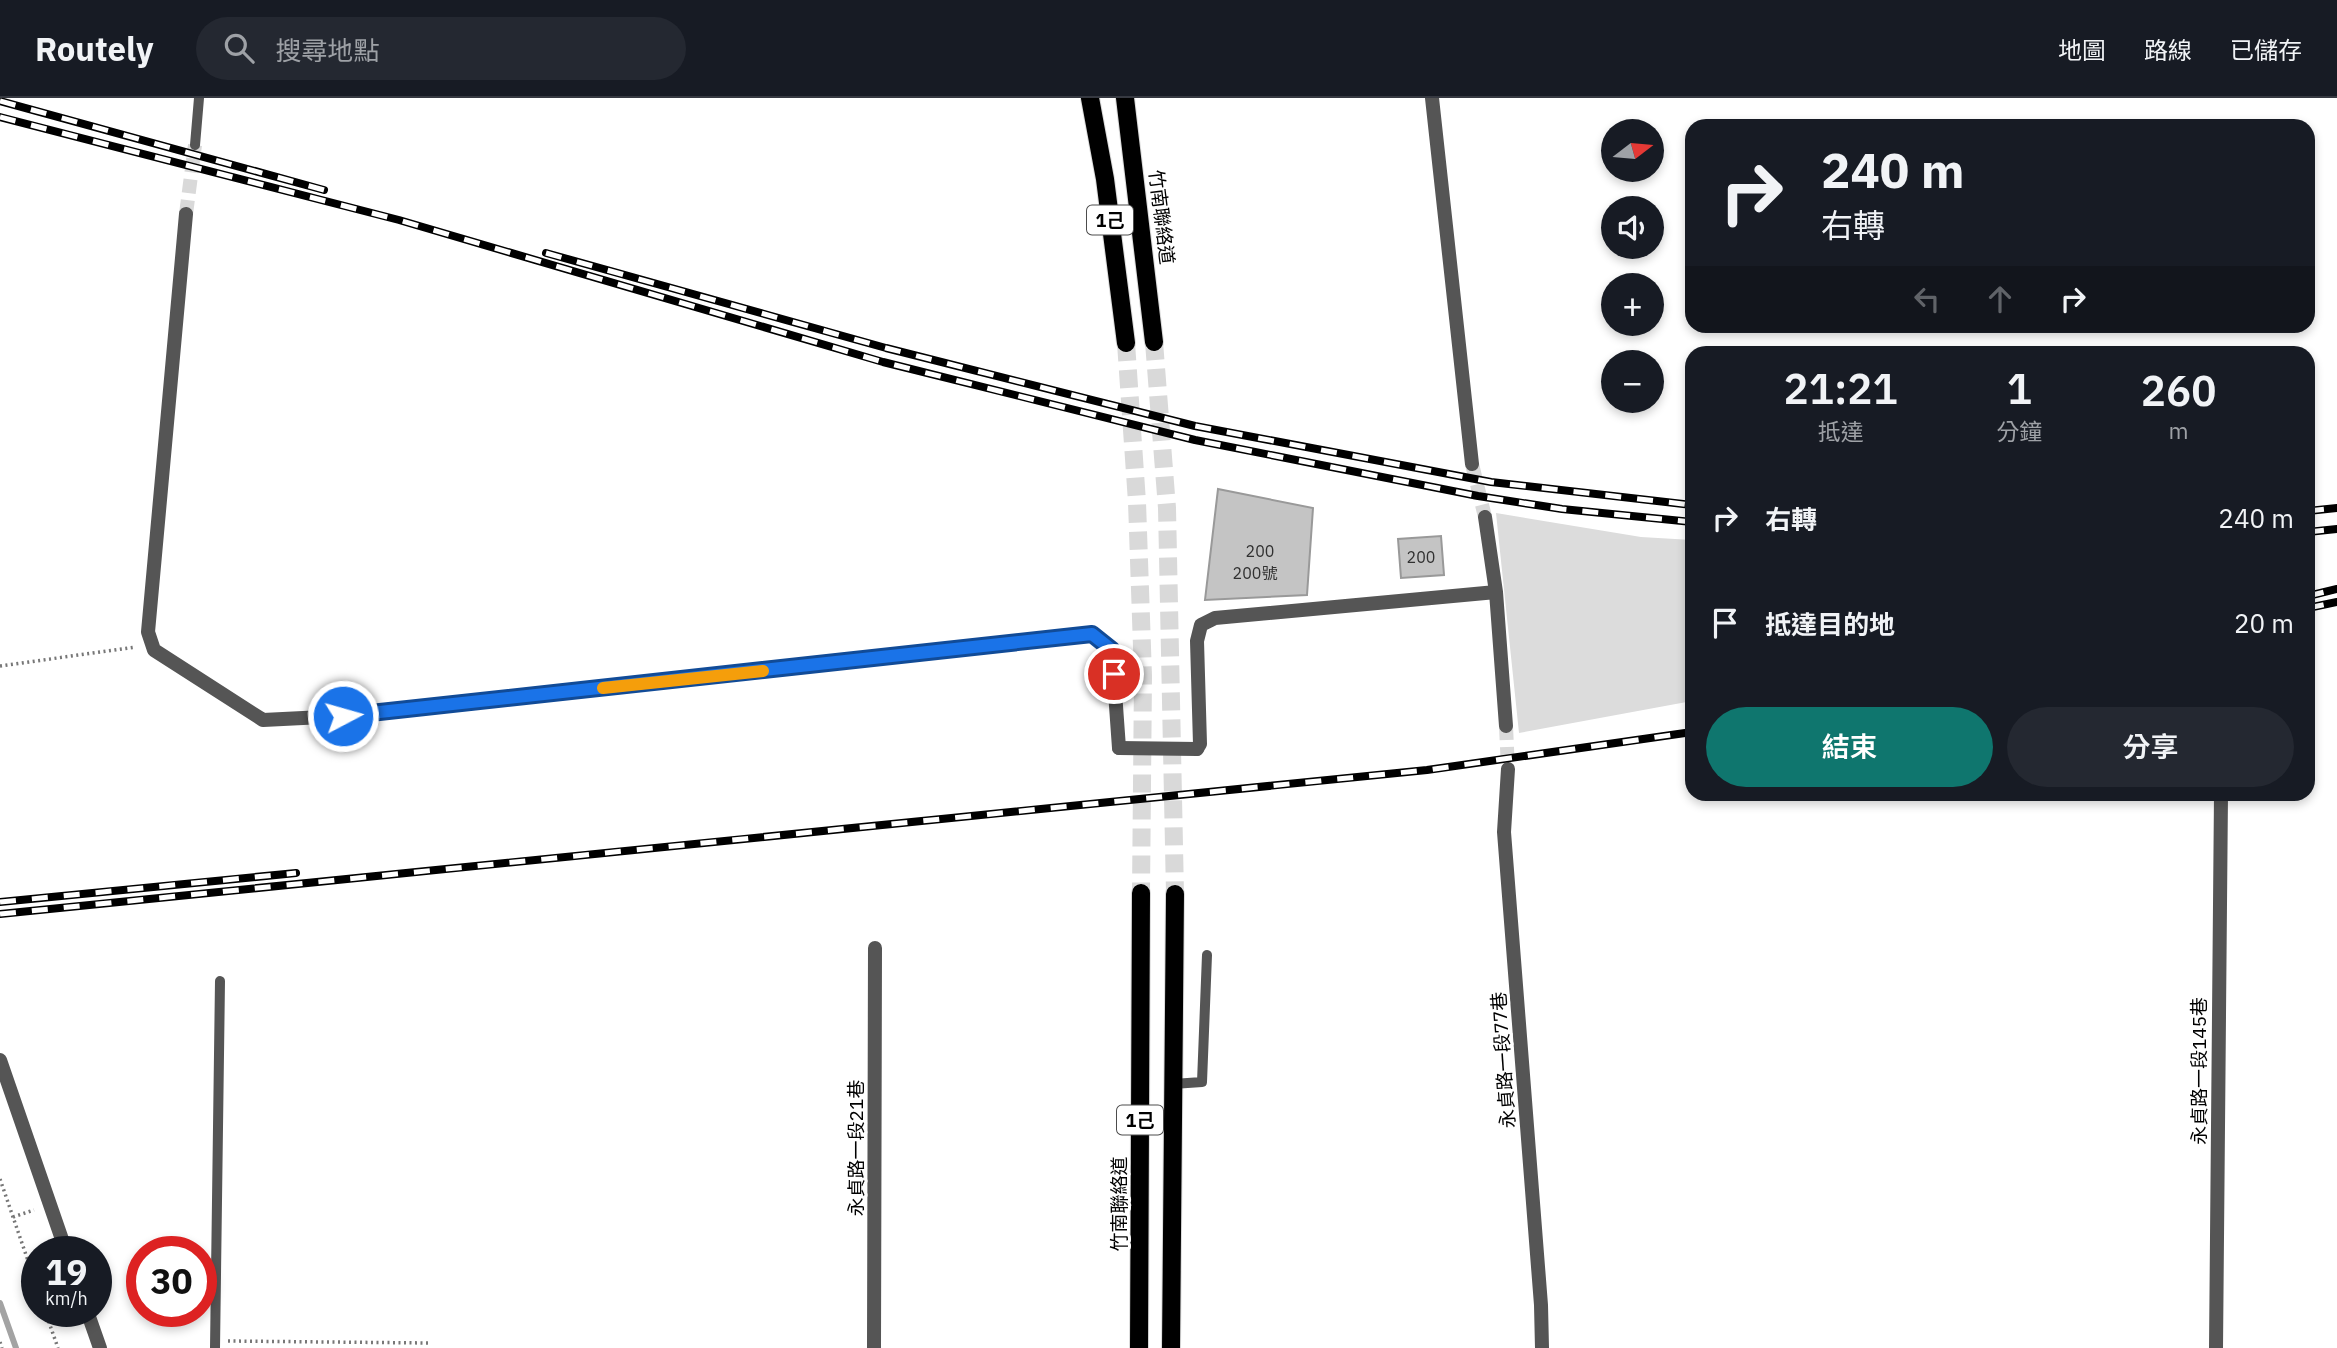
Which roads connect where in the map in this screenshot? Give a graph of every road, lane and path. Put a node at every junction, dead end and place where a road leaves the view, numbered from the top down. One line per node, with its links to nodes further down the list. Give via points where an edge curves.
1 (199, 98): 5 (lane)
2 (1090, 98): 8 (main road, 1己)
3 (1125, 98): 7 (main road, 竹南聯絡道 / 1己)
4 (1432, 98): 9 (street)
5 (195, 145)
6 (187, 214): 12 (street, via 148,632)
7 (1154, 342)
8 (1126, 343)
9 (1472, 464)
10 (1485, 517): 11 (street)
11 (1496, 592): 12 (street, bridge, via 1215,618 1201,625 1197,749 1119,748 1112,650 1092,634 277,722 263,720); 14 (street)
12 (152, 645): 13 (path)
13 (0, 666)
14 (1506, 726)
15 (1508, 769): 40 (street, 永貞路一段77巷, via 1504,832)
16 (2221, 801): 41 (street, 永貞路一段145巷)
17 (1141, 893): 38 (main road, 竹南聯絡道 / 1己)
18 (1175, 894): 23 (main road, 1己)
19 (876, 948): 37 (street, 永貞路一段21巷)
20 (1207, 955): 23 (lane, via 1202,1082)
21 (220, 981): 33 (lane)
22 (0, 1060): 25 (street)
23 (1173, 1084): 39 (main road, 1己)
24 (0, 1179): 26 (path)
25 (50, 1205): 26 (path); 27 (street)
26 (12, 1217): 28 (path)
27 (61, 1236)
28 (21, 1242)
29 (51, 1327): 35 (path)
30 (93, 1327): 36 (street)
31 (0, 1342): 34 (path)
32 (429, 1343): 33 (path)
33 (215, 1345)
34 (2, 1348)
35 (58, 1348)
36 (100, 1348)
37 (874, 1348)
38 (1139, 1348)
39 (1171, 1348)
40 (1542, 1348)
41 (2216, 1348)

